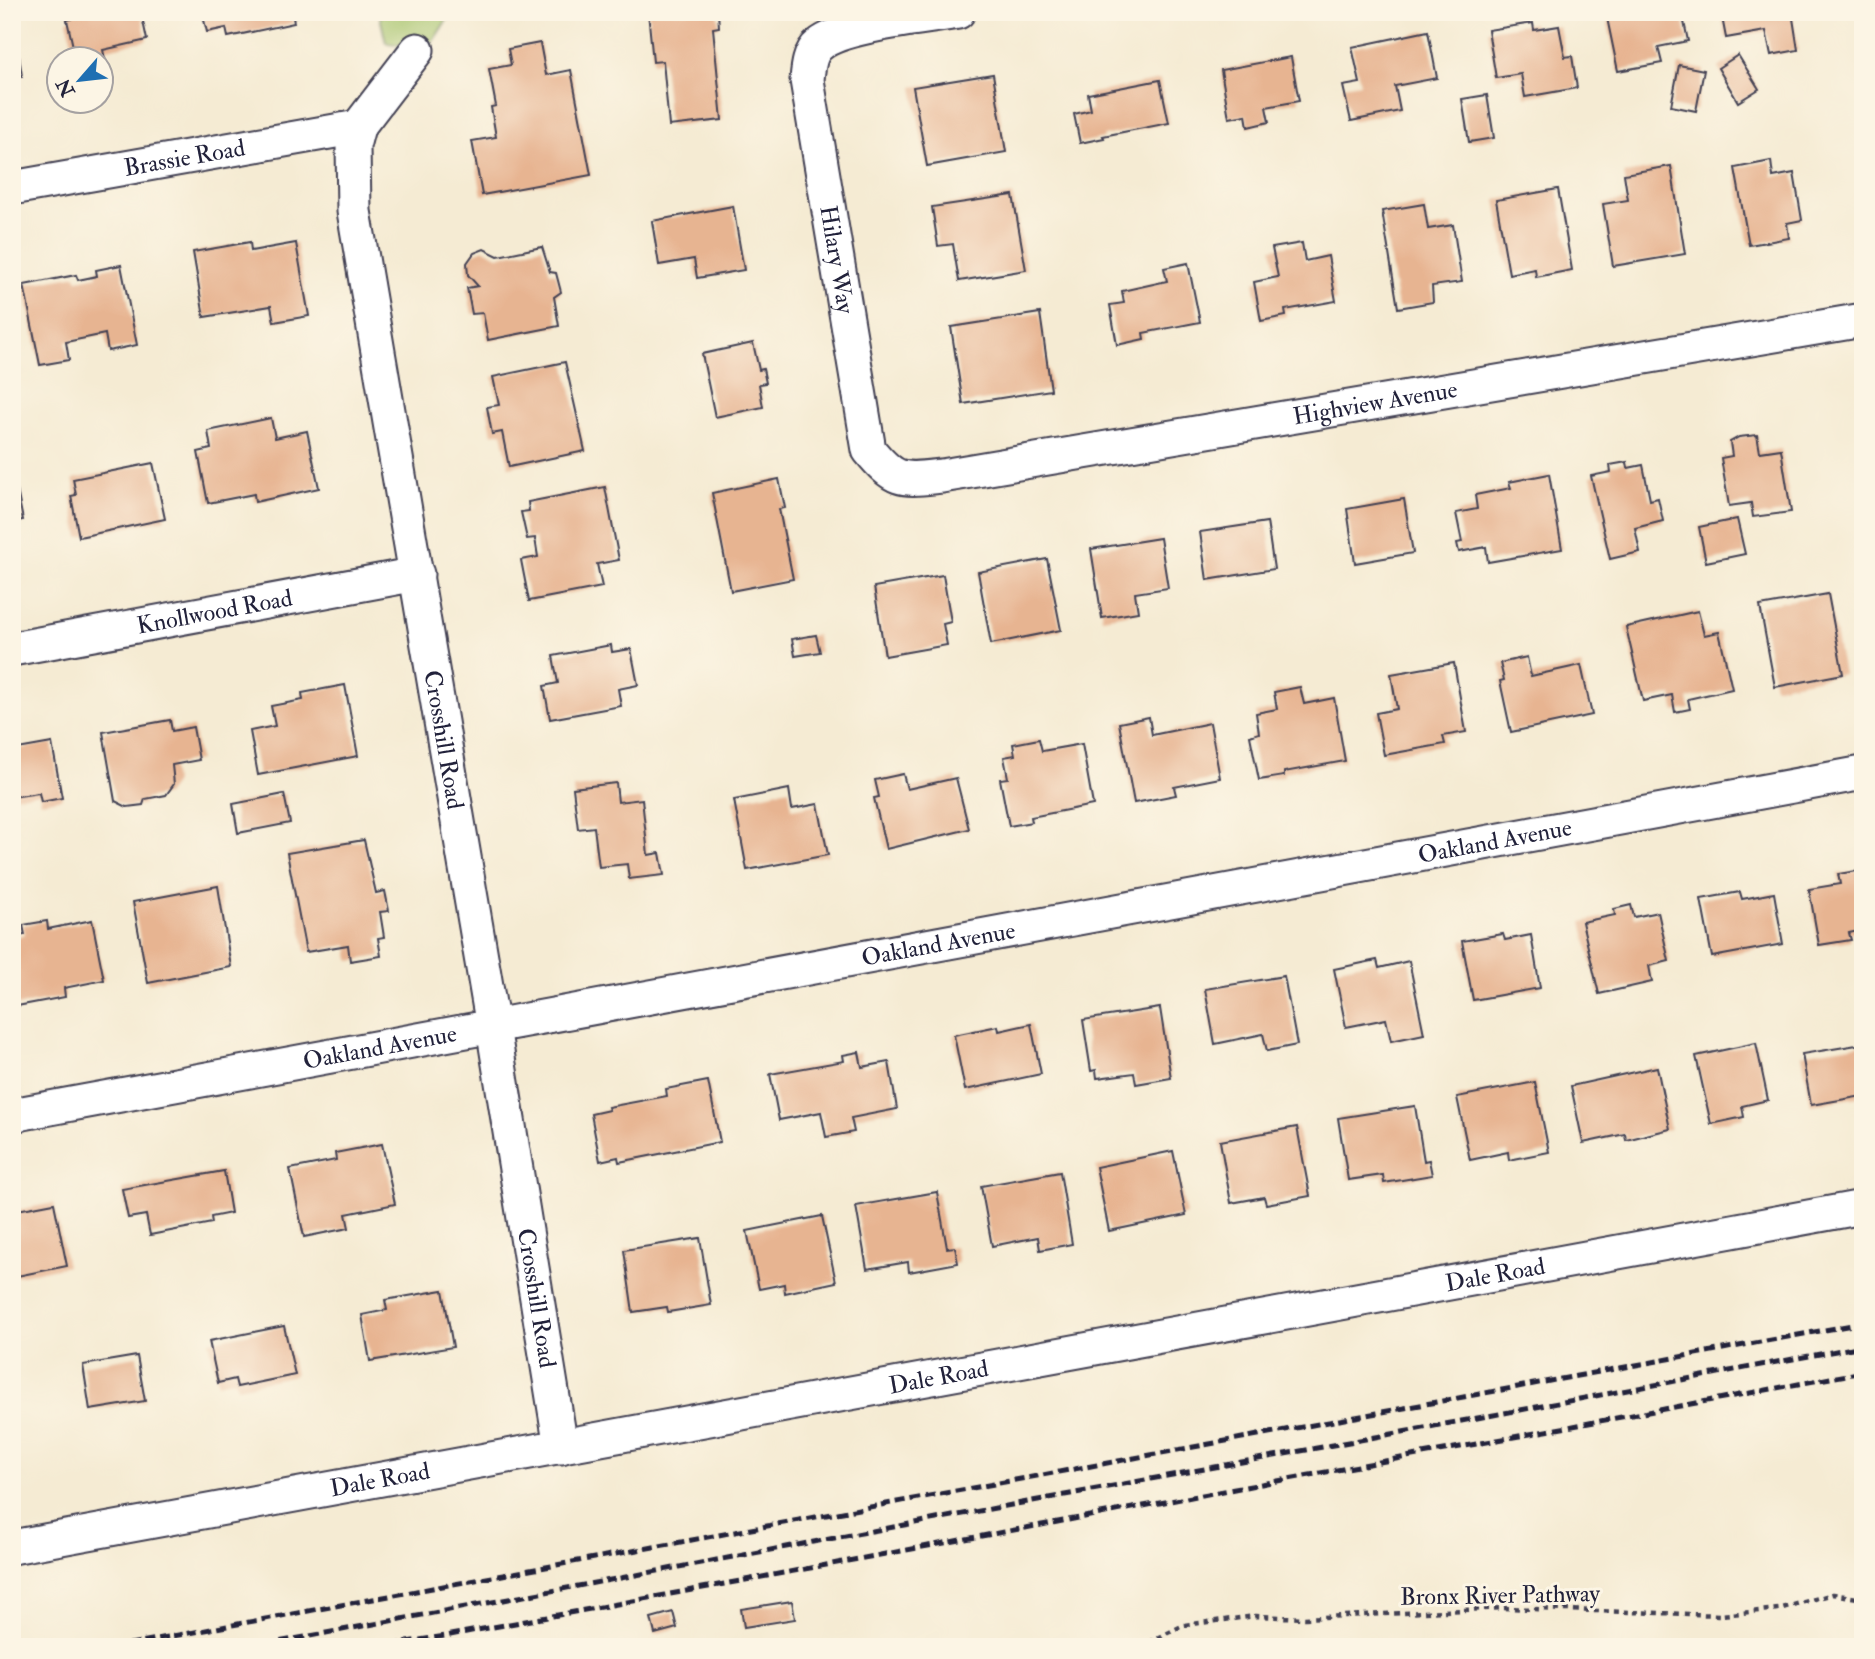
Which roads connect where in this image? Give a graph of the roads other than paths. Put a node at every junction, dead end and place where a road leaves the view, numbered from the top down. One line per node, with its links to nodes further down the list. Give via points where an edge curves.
1 (958, 12): 6 (street, Hilary Way, via 856,29 818,45 808,64 869,450)
2 (417, 50): 3 (street, Crosshill Road)
3 (358, 127): 4 (street, Brassie Road); 7 (street, Crosshill Road, via 353,146 354,211)
4 (12, 188)
5 (1863, 320): 6 (street, Highview Avenue, via 942,476 912,479)
6 (886, 471)
7 (416, 574): 8 (street, Knollwood Road); 10 (street, Crosshill Road)
8 (12, 649)
9 (1863, 773): 10 (street, Oakland Avenue)
10 (493, 1027): 11 (street, Oakland Avenue); 13 (street, Crosshill Road)
11 (12, 1115)
12 (1863, 1207): 13 (street, Dale Road)
13 (561, 1447): 14 (street, Dale Road)
14 (12, 1547)

